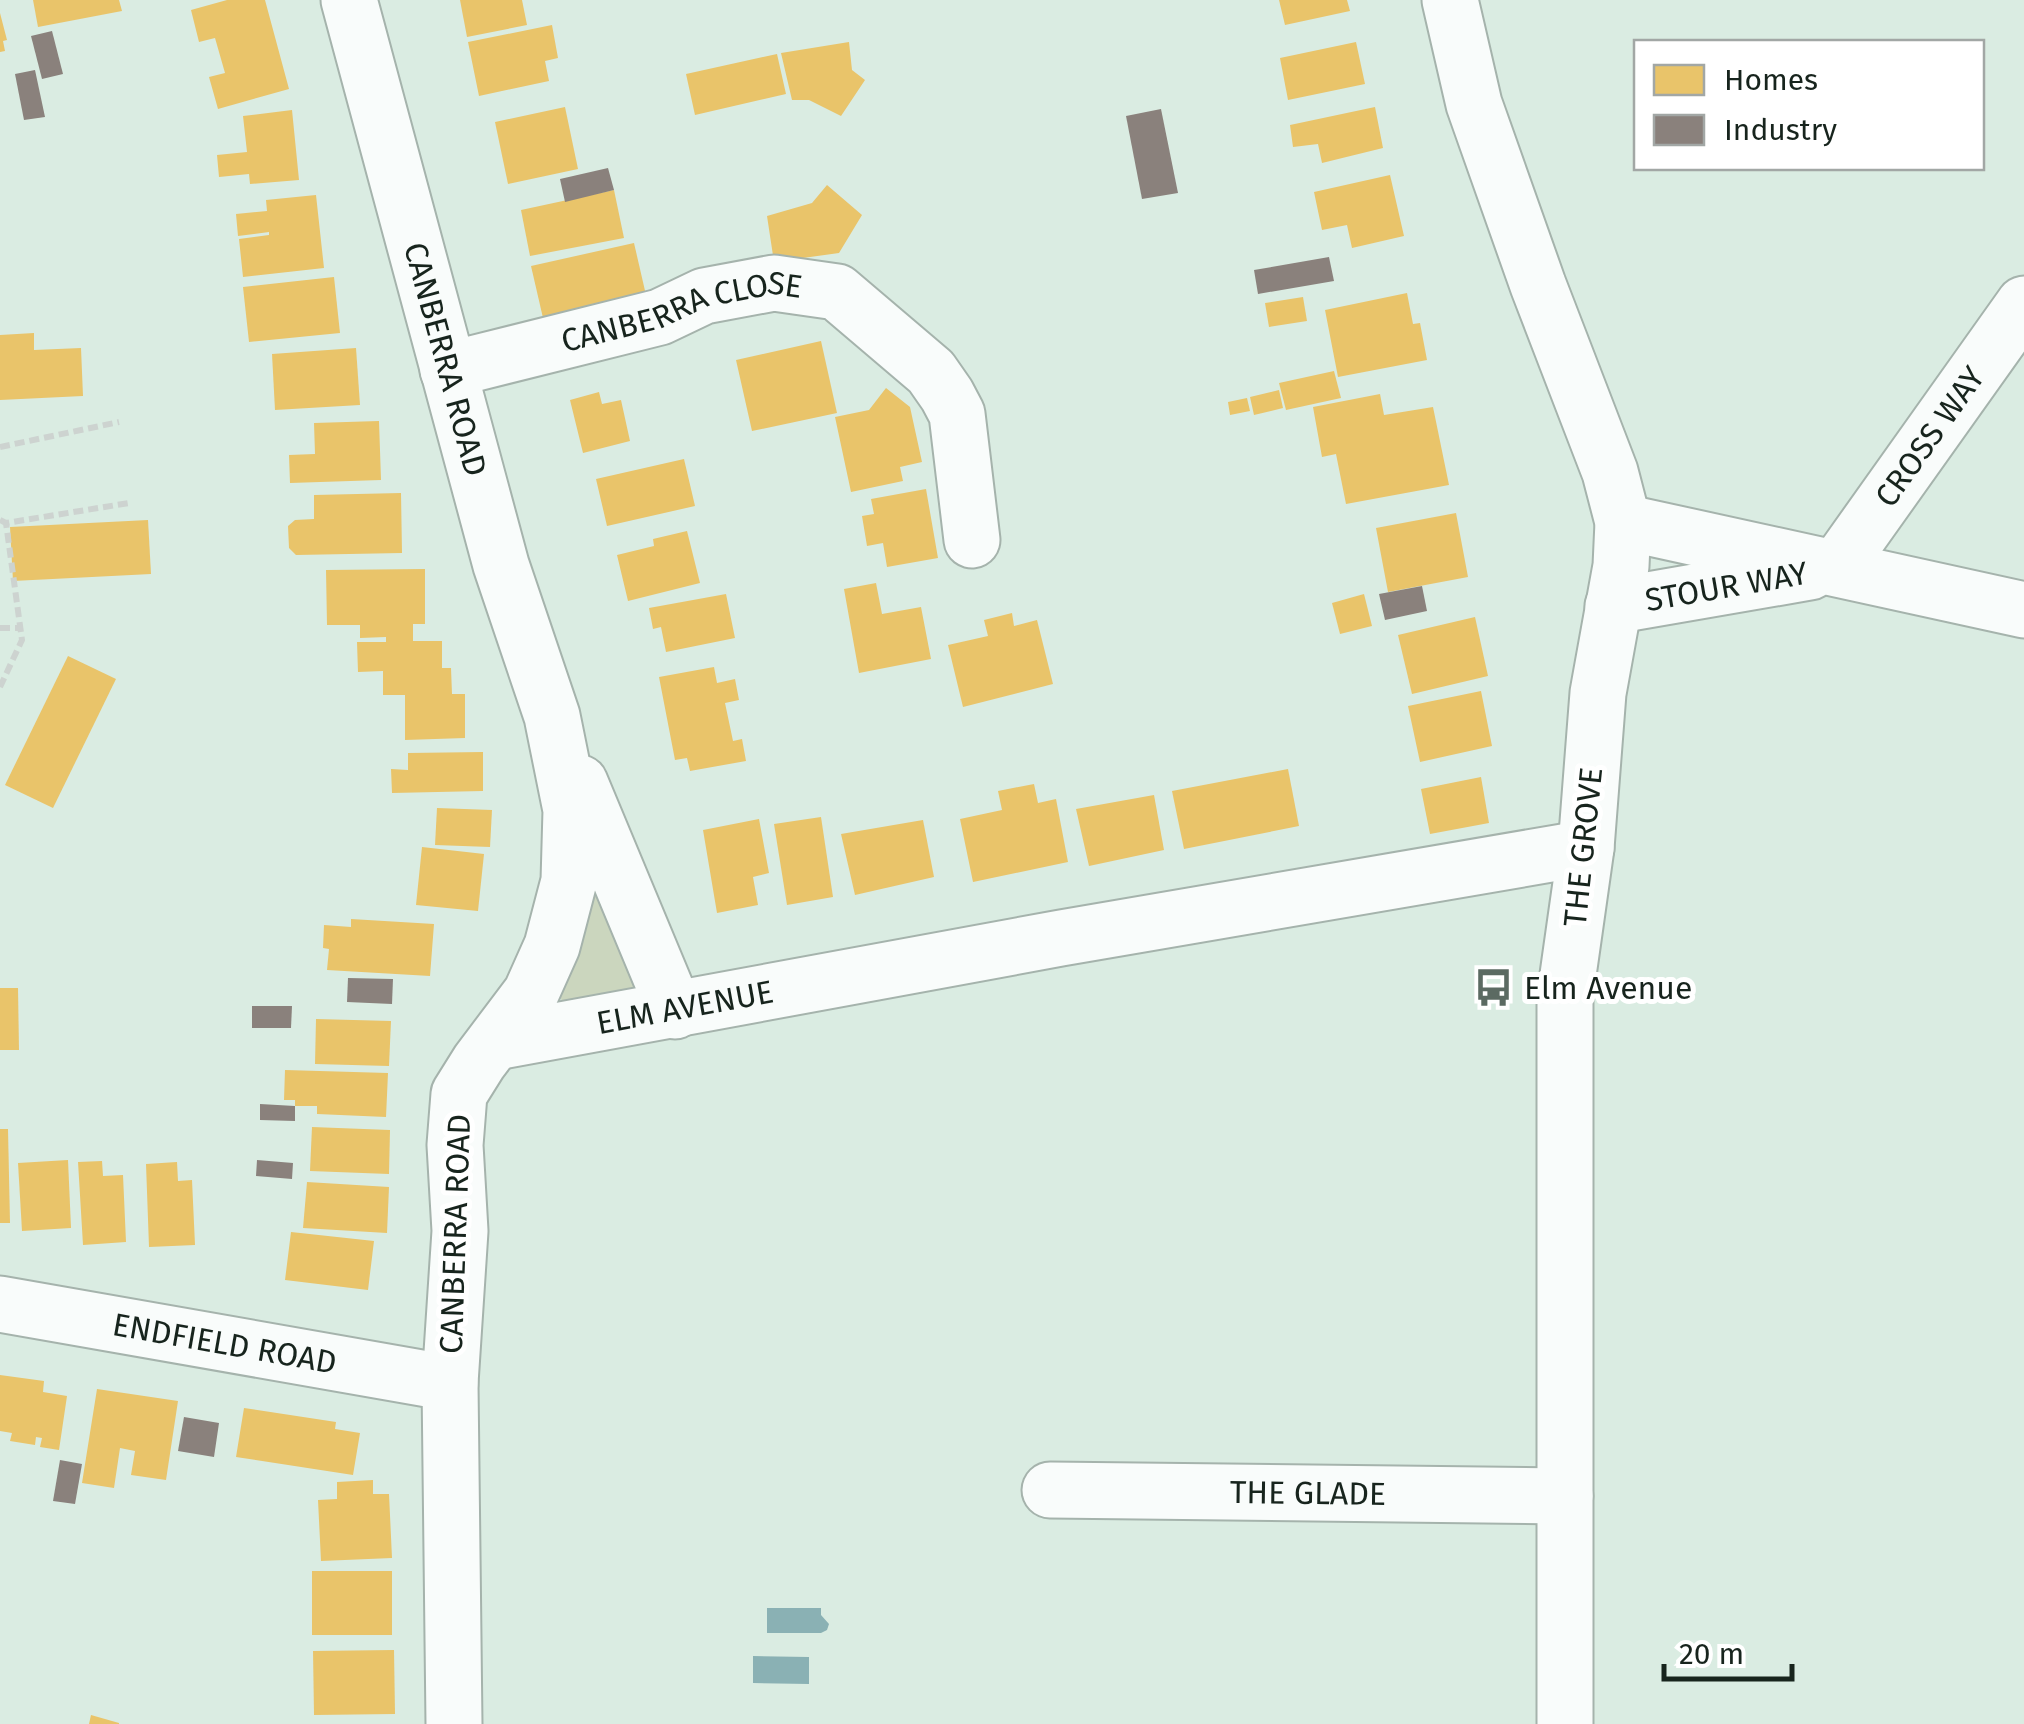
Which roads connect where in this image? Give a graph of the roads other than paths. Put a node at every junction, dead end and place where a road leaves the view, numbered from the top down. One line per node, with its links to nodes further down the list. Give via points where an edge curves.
1 (349, 0): 4 (street, CANBERRA ROAD)
2 (1450, 0): 5 (street, THE GROVE, via 1474,104)
3 (2024, 304): 7 (street, CROSS WAY)
4 (448, 370): 6 (street, CANBERRA CLOSE, via 660,317 704,296 774,283 837,292 931,372 957,414); 10 (street, CANBERRA ROAD, via 501,564)
5 (1623, 522): 7 (street, STOUR WAY); 8 (street, THE GROVE)
6 (972, 540)
7 (1837, 568): 8 (street, STOUR WAY); 9 (street, STOUR WAY)
8 (1613, 606): 11 (street, THE GROVE, via 1598,693)
9 (2024, 610)
10 (552, 716): 12 (street, CANBERRA ROAD); 13 (street, CANBERRA ROAD, via 571,810 569,880 532,994)
11 (1586, 848): 12 (street, ELM AVENUE); 17 (street, THE GROVE, via 1565,996)
12 (675, 1010): 13 (street, ELM AVENUE)
13 (496, 1042): 15 (street, CANBERRA ROAD, via 460,1094)
14 (0, 1304): 15 (street, ENDFIELD ROAD)
15 (450, 1384): 18 (street, CANBERRA ROAD)
16 (1050, 1490): 17 (street, THE GLADE)
17 (1565, 1496): 19 (street, THE GROVE)
18 (454, 1724)
19 (1565, 1724)

